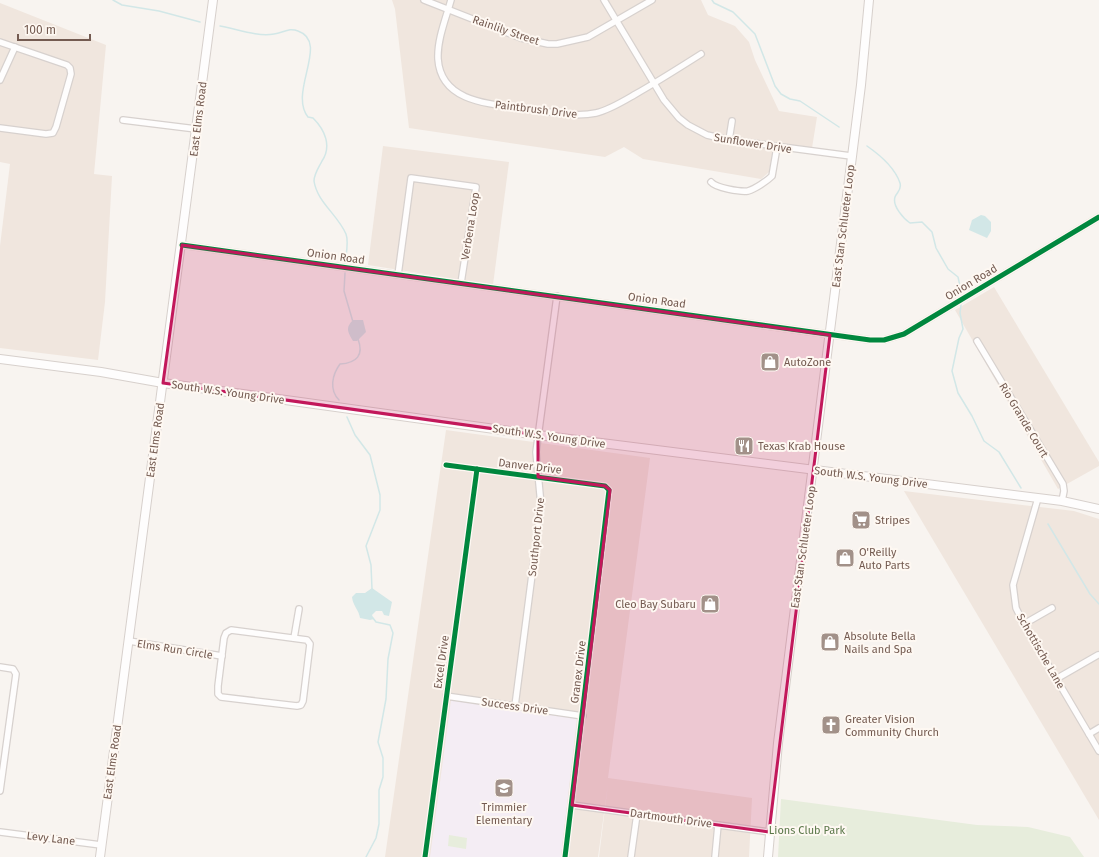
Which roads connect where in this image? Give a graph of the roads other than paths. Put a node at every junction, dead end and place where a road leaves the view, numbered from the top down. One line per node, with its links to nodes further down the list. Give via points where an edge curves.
1 (213, 0): 17 (main road, East Elms Road)
2 (424, 0): 7 (street, Rainlily Street)
3 (451, 0): 7 (street, Paintbrush Drive)
4 (604, 0): 8 (street, Sunflower Drive)
5 (652, 0): 8 (street, Rainlily Street)
6 (869, 0): 20 (main road, East Stan Schlueter Loop)
7 (448, 10): 8 (street, Rainlily Street, via 521,38 548,44 581,40); 13 (street, Paintbrush Drive, via 439,47 440,70 449,86 467,98 585,115 610,108)
8 (616, 21): 13 (street, Sunflower Drive)
9 (0, 42): 10 (street)
10 (15, 47): 12 (street); 16 (street, via 67,66 71,74 53,133)
11 (701, 54): 13 (street, Paintbrush Drive)
12 (0, 80)
13 (654, 83): 18 (street, Sunflower Drive, via 671,109 688,125 707,135)
14 (123, 120): 17 (street)
15 (732, 121): 18 (street)
16 (0, 128)
17 (196, 129): 23 (main road, East Elms Road)
18 (729, 140): 19 (street, Sunflower Drive)
19 (777, 147): 20 (street, Sunflower Drive); 21 (street, via 772,176 750,190 716,187)
20 (851, 156): 27 (main road, East Stan Schlueter Loop)
21 (711, 182)
22 (1099, 217): 27 (street, Onion Road, via 904,334 884,340)
23 (182, 245): 24 (street, Onion Road); 30 (main road, East Elms Road)
24 (398, 274): 25 (street, Onion Road); 25 (street, Verbena Loop, via 411,178 476,187)
25 (461, 283): 26 (street, Onion Road)
26 (557, 296): 27 (street, Onion Road); 31 (street, Southport Drive)
27 (830, 335): 34 (main road, East Stan Schlueter Loop)
28 (977, 341): 38 (street, Rio Grande Court, via 1063,484)
29 (0, 359): 30 (main road, South W.S. Young Drive)
30 (163, 383): 31 (main road, South W.S. Young Drive); 44 (main road, East Elms Road)
31 (538, 435): 34 (main road, South W.S. Young Drive); 35 (street, Southport Drive)
32 (446, 465): 33 (street, Danver Drive)
33 (476, 469): 35 (street, Danver Drive); 49 (street, Excel Drive)
34 (813, 470): 37 (main road, South W.S. Young Drive); 61 (main road, East Stan Schlueter Loop)
35 (538, 477): 36 (street, Danver Drive, via 605,486); 50 (street, Southport Drive, via 541,505)
36 (609, 490): 51 (street, Granex Drive)
37 (1038, 498): 38 (main road, South W.S. Young Drive); 42 (street, Schottische Lane, via 1013,585 1014,602)
38 (1062, 501): 39 (main road, South W.S. Young Drive)
39 (1099, 510)
40 (1052, 608): 42 (street)
41 (298, 609): 43 (street)
42 (1024, 624): 48 (street, Schottische Lane)
43 (294, 638): 46 (street, Elms Run Circle, via 231,630 224,638); 46 (street, Elms Run Circle, via 307,640 310,644 303,701 297,706 221,697 218,694 218,686)
44 (129, 641): 46 (street, Elms Run Circle); 62 (main road, East Elms Road)
45 (1098, 655): 48 (street)
46 (222, 656)
47 (0, 667): 55 (street, via 13,669 16,674)
48 (1056, 679): 53 (street, Schottische Lane)
49 (446, 696): 50 (street, Success Drive); 64 (street, Excel Drive)
50 (515, 706): 51 (street, Success Drive)
51 (583, 716): 57 (street, Granex Drive)
52 (1099, 728): 53 (street)
53 (1089, 734): 54 (street, Schottische Lane)
54 (1099, 751)
55 (2, 765): 56 (street)
56 (0, 791)
57 (572, 805): 58 (street, Dartmouth Drive); 65 (street, Granex Drive)
58 (637, 814): 59 (street, Dartmouth Drive); 66 (street)
59 (718, 824): 61 (street, Dartmouth Drive); 67 (street)
60 (0, 832): 62 (street, Levy Lane)
61 (769, 832): 68 (main road, East Stan Schlueter Loop)
62 (101, 845): 63 (main road, East Elms Road)
63 (100, 857)
64 (425, 857)
65 (565, 857)
66 (631, 857)
67 (715, 857)
68 (768, 857)

